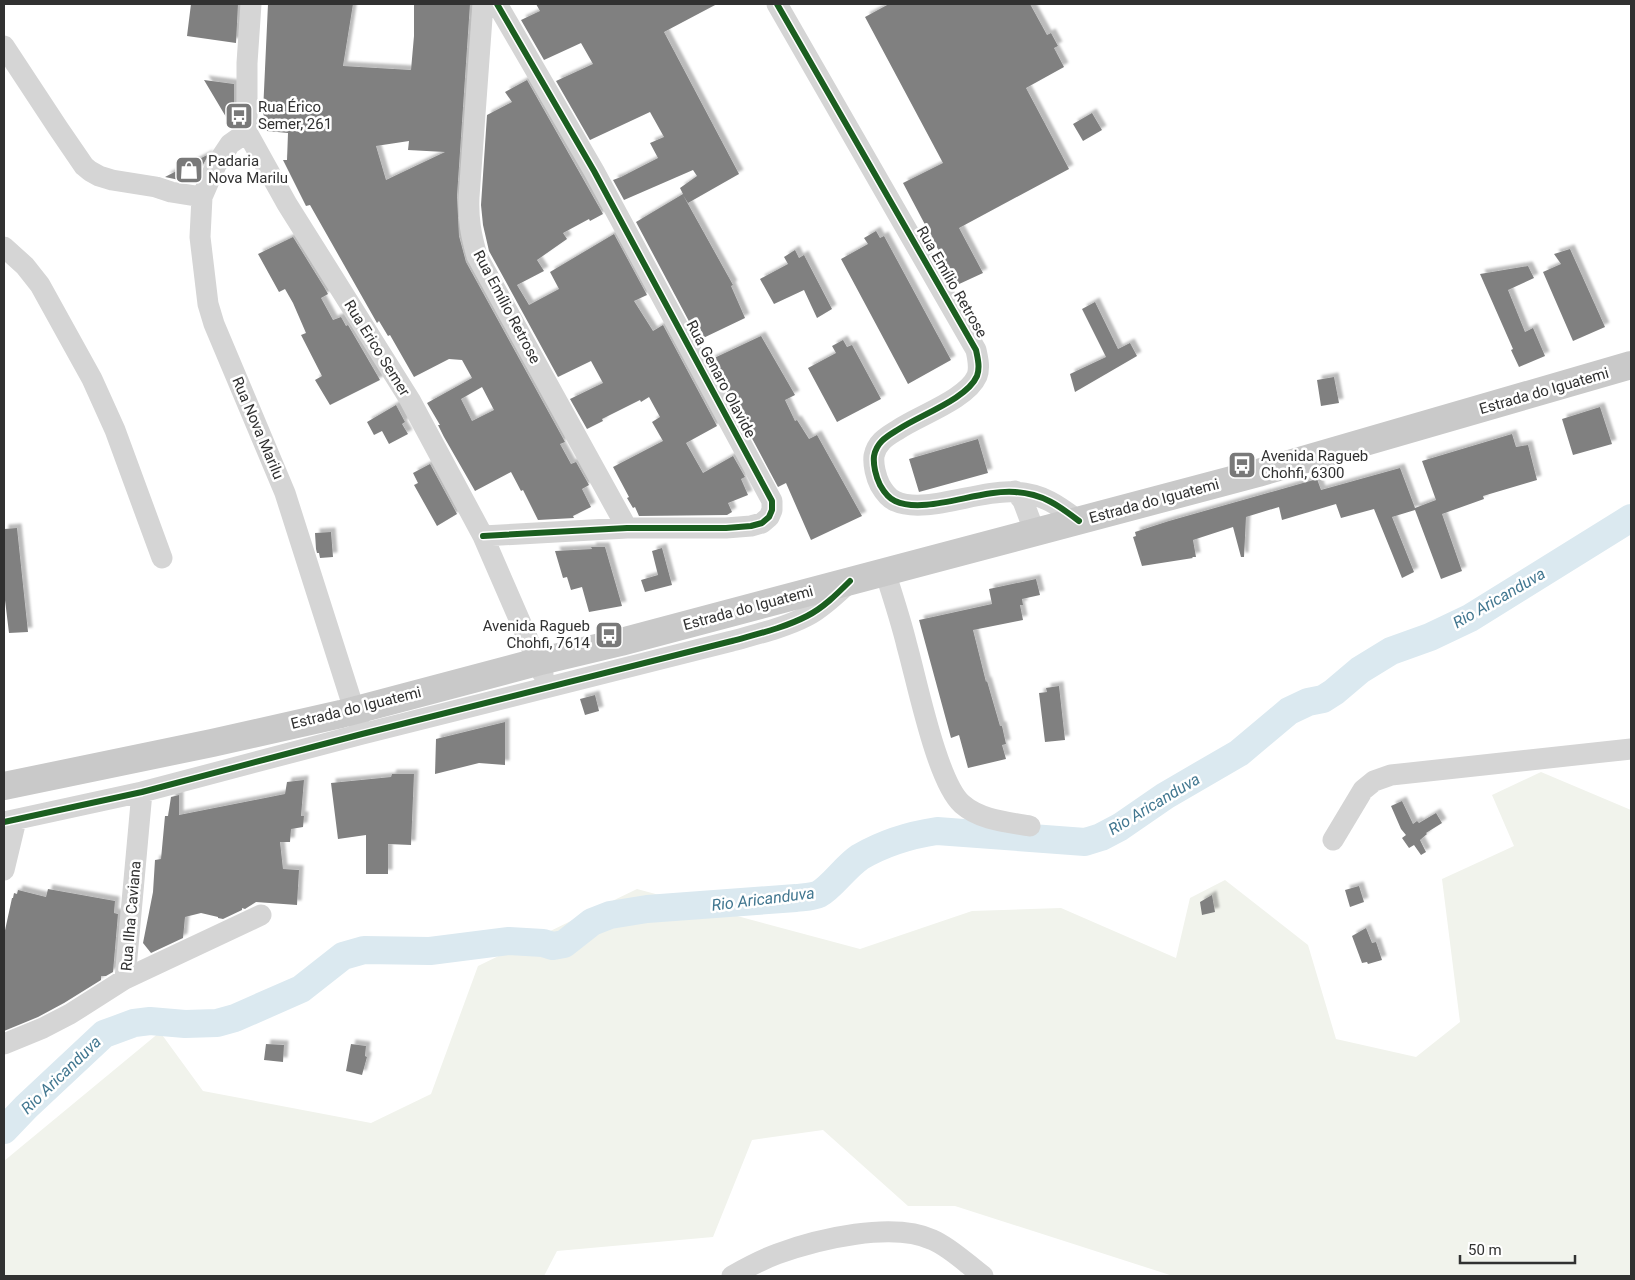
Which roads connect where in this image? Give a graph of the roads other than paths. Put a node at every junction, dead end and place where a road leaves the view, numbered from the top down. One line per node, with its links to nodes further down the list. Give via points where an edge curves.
1 (250, 4): 6 (street, Rua Erico Semer)
2 (483, 4): 12 (street, Rua Emílio Retrose, via 469,197 471,235 477,256)
3 (496, 4): 12 (street, Rua Genaro Olavide, via 594,171 772,501 769,517 751,526)
4 (777, 4): 10 (street, Rua Emílio Retrose, via 938,282 976,350 979,363 977,376 968,389 883,438 874,456 878,482 893,501 917,506 991,492)
5 (4, 46): 7 (street, via 90,171 112,180)
6 (247, 132): 7 (street, Rua Nova Marilu, via 230,144 216,164); 14 (street, Rua Erico Semer, via 287,204 410,400)
7 (202, 197): 20 (street, Rua Nova Marilu, via 200,237 208,304 285,493)
8 (4, 247): 15 (street, via 40,285 92,379 115,430)
9 (1631, 366): 11 (main road, Estrada do Iguatemi)
10 (1015, 492): 11 (street, Rua Emílio Retrose, via 1035,494 1051,501); 13 (street, via 1023,501)
11 (1080, 521): 13 (main road, Estrada do Iguatemi)
12 (627, 528): 14 (street, Rua Genaro Olavide)
13 (1035, 533): 16 (main road, Estrada do Iguatemi)
14 (483, 536): 18 (street, Rua Erico Semer)
15 (162, 558)
16 (885, 572): 17 (main road, Estrada do Iguatemi); 25 (street, via 933,743 953,794 978,814)
17 (850, 581): 18 (main road, Estrada do Iguatemi); 19 (street, via 826,604 786,625)
18 (537, 662): 19 (street, Rua Erico Semer); 20 (main road, Estrada do Iguatemi)
19 (549, 686): 20 (street)
20 (358, 722): 22 (main road, Estrada do Iguatemi, via 212,743); 23 (street)
21 (1631, 749): 26 (street, via 1391,775 1374,781 1363,790)
22 (4, 786)
23 (142, 792): 24 (street); 29 (street, Rua Ilha Caviana)
24 (10, 821): 27 (street)
25 (1030, 826)
26 (1333, 840)
27 (4, 870)
28 (261, 915): 29 (street, Rua Ilha Caviana)
29 (125, 979): 30 (street, via 70,1014)
30 (4, 1044)
31 (732, 1276): 32 (street, via 776,1254 817,1242 879,1231 916,1234 933,1240)
32 (983, 1276)

